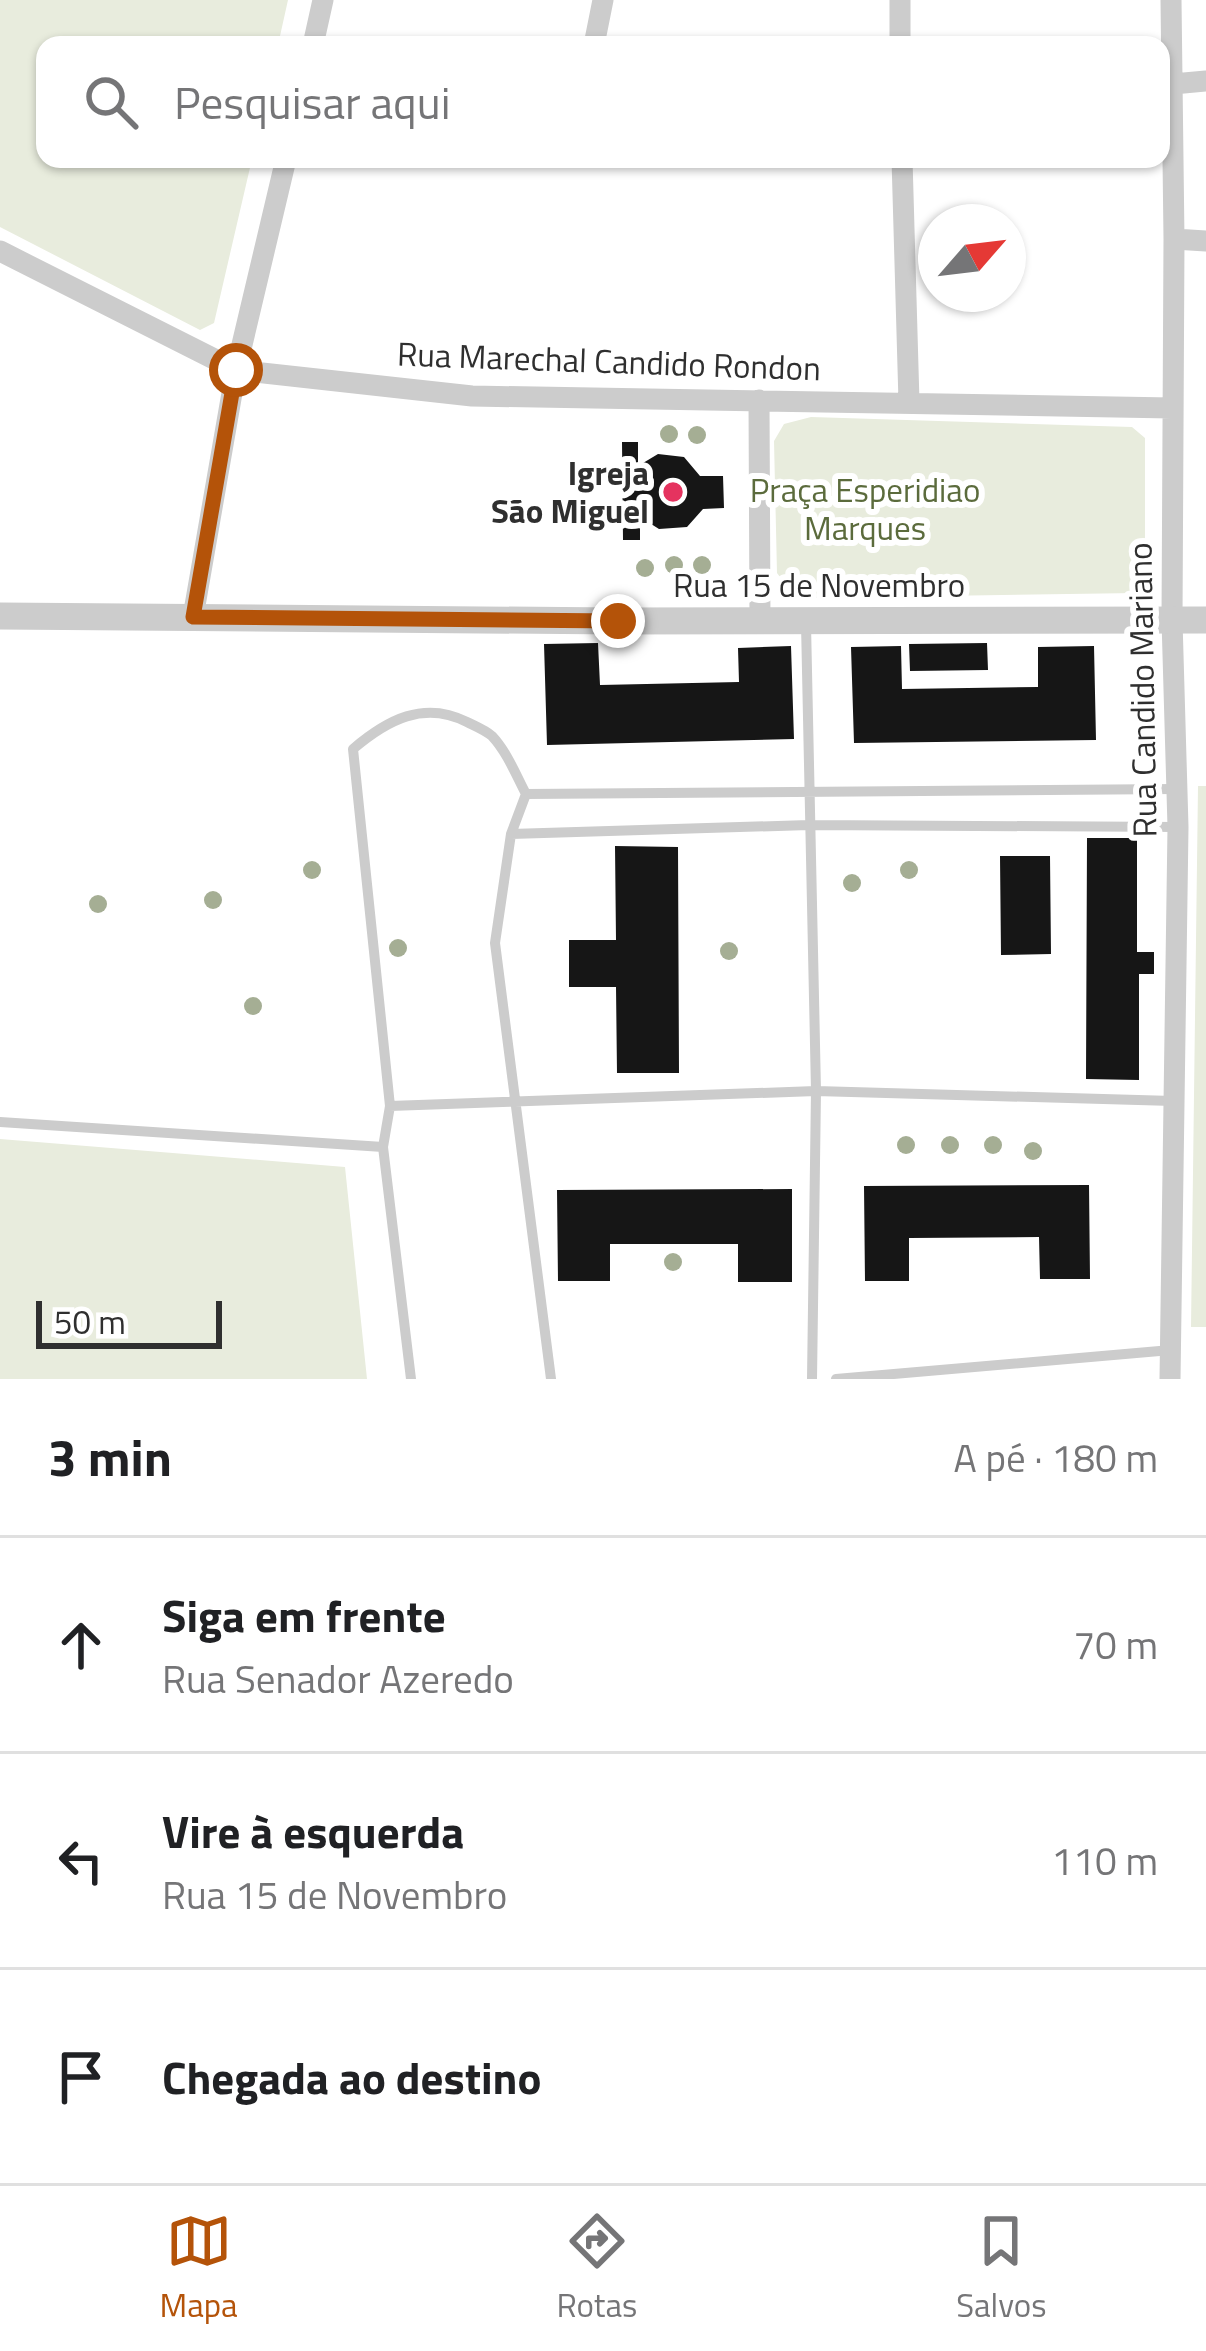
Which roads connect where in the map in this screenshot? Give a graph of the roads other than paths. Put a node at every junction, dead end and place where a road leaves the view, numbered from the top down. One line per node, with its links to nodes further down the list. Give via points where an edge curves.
1 (323, 0): 5 (street)
2 (604, 0): 6 (street)
3 (900, 0): 7 (street)
4 (1171, 0): 9 (street, Rua Candido Mariano)
5 (315, 36)
6 (596, 36)
7 (900, 36)
8 (1206, 81): 9 (street)
9 (1172, 84): 12 (street, Rua Candido Mariano)
10 (284, 168): 15 (street)
11 (902, 168): 17 (street)
12 (1174, 239): 13 (street); 18 (street, Rua Candido Mariano)
13 (1206, 241)
14 (0, 251): 15 (street, Rua Marechal Candido Rondon)
15 (236, 370): 16 (street, Rua Marechal Candido Rondon, via 472,396); 20 (street)
16 (759, 400): 17 (street, Rua Marechal Candido Rondon); 24 (street)
17 (909, 403): 18 (street, Rua Marechal Candido Rondon)
18 (1172, 408): 21 (street, Rua Candido Mariano)
19 (0, 616): 20 (street, Rua 15 de Novembro)
20 (193, 617): 24 (street, Rua 15 de Novembro)
21 (1172, 620): 22 (street, Rua 15 de Novembro); 23 (street, Rua 15 de Novembro); 25 (street, Rua Candido Mariano)
22 (1206, 620)
23 (806, 621): 24 (street, Rua 15 de Novembro); 26 (lane)
24 (760, 622)
25 (1176, 789): 26 (lane); 29 (street, Rua Candido Mariano)
26 (809, 792): 27 (lane); 28 (lane)
27 (526, 794): 30 (lane); 34 (lane, via 489,733 447,712 405,715 353,749)
28 (808, 825): 29 (lane); 30 (lane); 31 (lane)
29 (1178, 827): 33 (street, Rua Candido Mariano)
30 (511, 834): 32 (lane, via 495,943)
31 (816, 1090): 32 (lane); 33 (lane); 40 (lane)
32 (517, 1101): 34 (lane); 39 (lane)
33 (1173, 1101): 37 (street, Rua Candido Mariano)
34 (390, 1106): 36 (lane)
35 (0, 1122): 36 (lane)
36 (383, 1147): 38 (lane)
37 (1171, 1350): 41 (lane); 42 (street, Rua Candido Mariano)
38 (411, 1379)
39 (551, 1379)
40 (812, 1379)
41 (836, 1379)
42 (1170, 1379)

